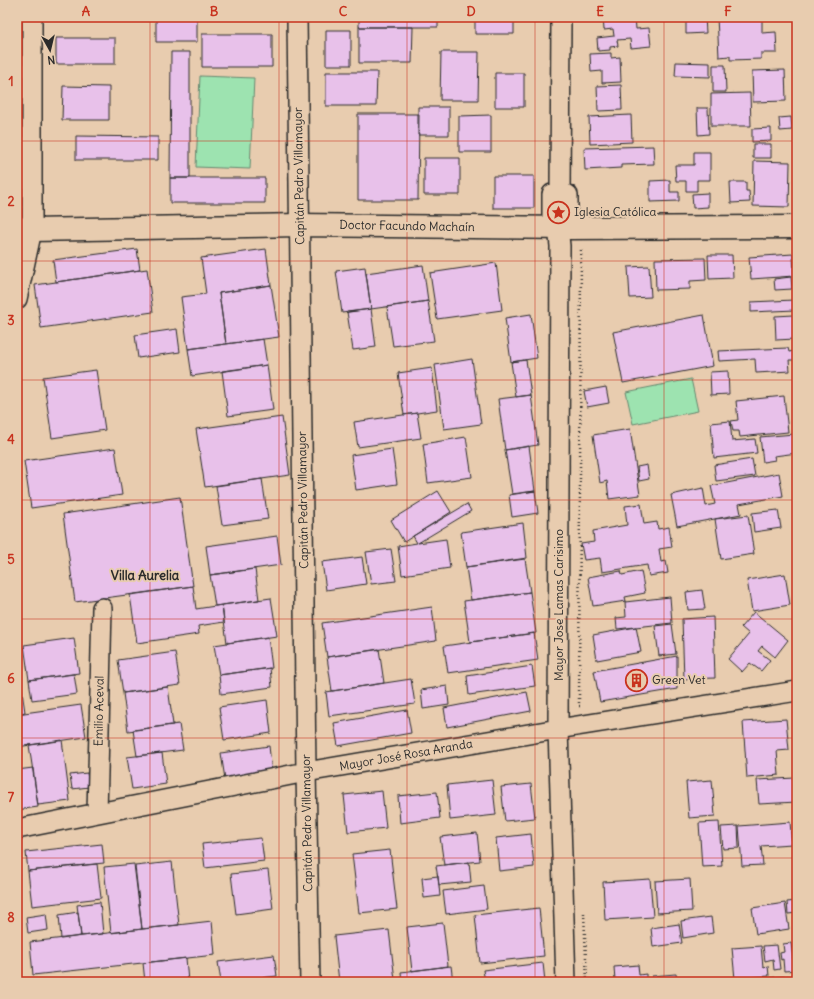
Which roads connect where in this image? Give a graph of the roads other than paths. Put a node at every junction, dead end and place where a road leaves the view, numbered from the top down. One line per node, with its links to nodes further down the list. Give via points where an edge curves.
1 (32, 17): 7 (street)
2 (297, 17): 4 (street, Capitán Pedro Villamayor)
3 (562, 17): 6 (street, Mayor Jose Lamas Carisimo, via 560,194 552,194)
4 (299, 225): 6 (main road, Doctor Facundo Machaín); 7 (main road, Doctor Facundo Machaín); 12 (street, Capitán Pedro Villamayor)
5 (797, 227): 6 (main road, Doctor Facundo Machaín)
6 (560, 228): 11 (street, Mayor Jose Lamas Carisimo)
7 (25, 229): 8 (street)
8 (17, 299)
9 (102, 608): 13 (street, Emilio Aceval)
10 (797, 692): 11 (street, Mayor José Rosa Aranda)
11 (558, 729): 12 (street, Mayor José Rosa Aranda); 16 (street, Mayor Jose Lamas Carisimo)
12 (306, 772): 13 (street, Mayor José Rosa Aranda); 15 (street, Capitán Pedro Villamayor)
13 (97, 813): 14 (street, Mayor José Rosa Aranda)
14 (17, 829)
15 (310, 982)
16 (566, 982)

